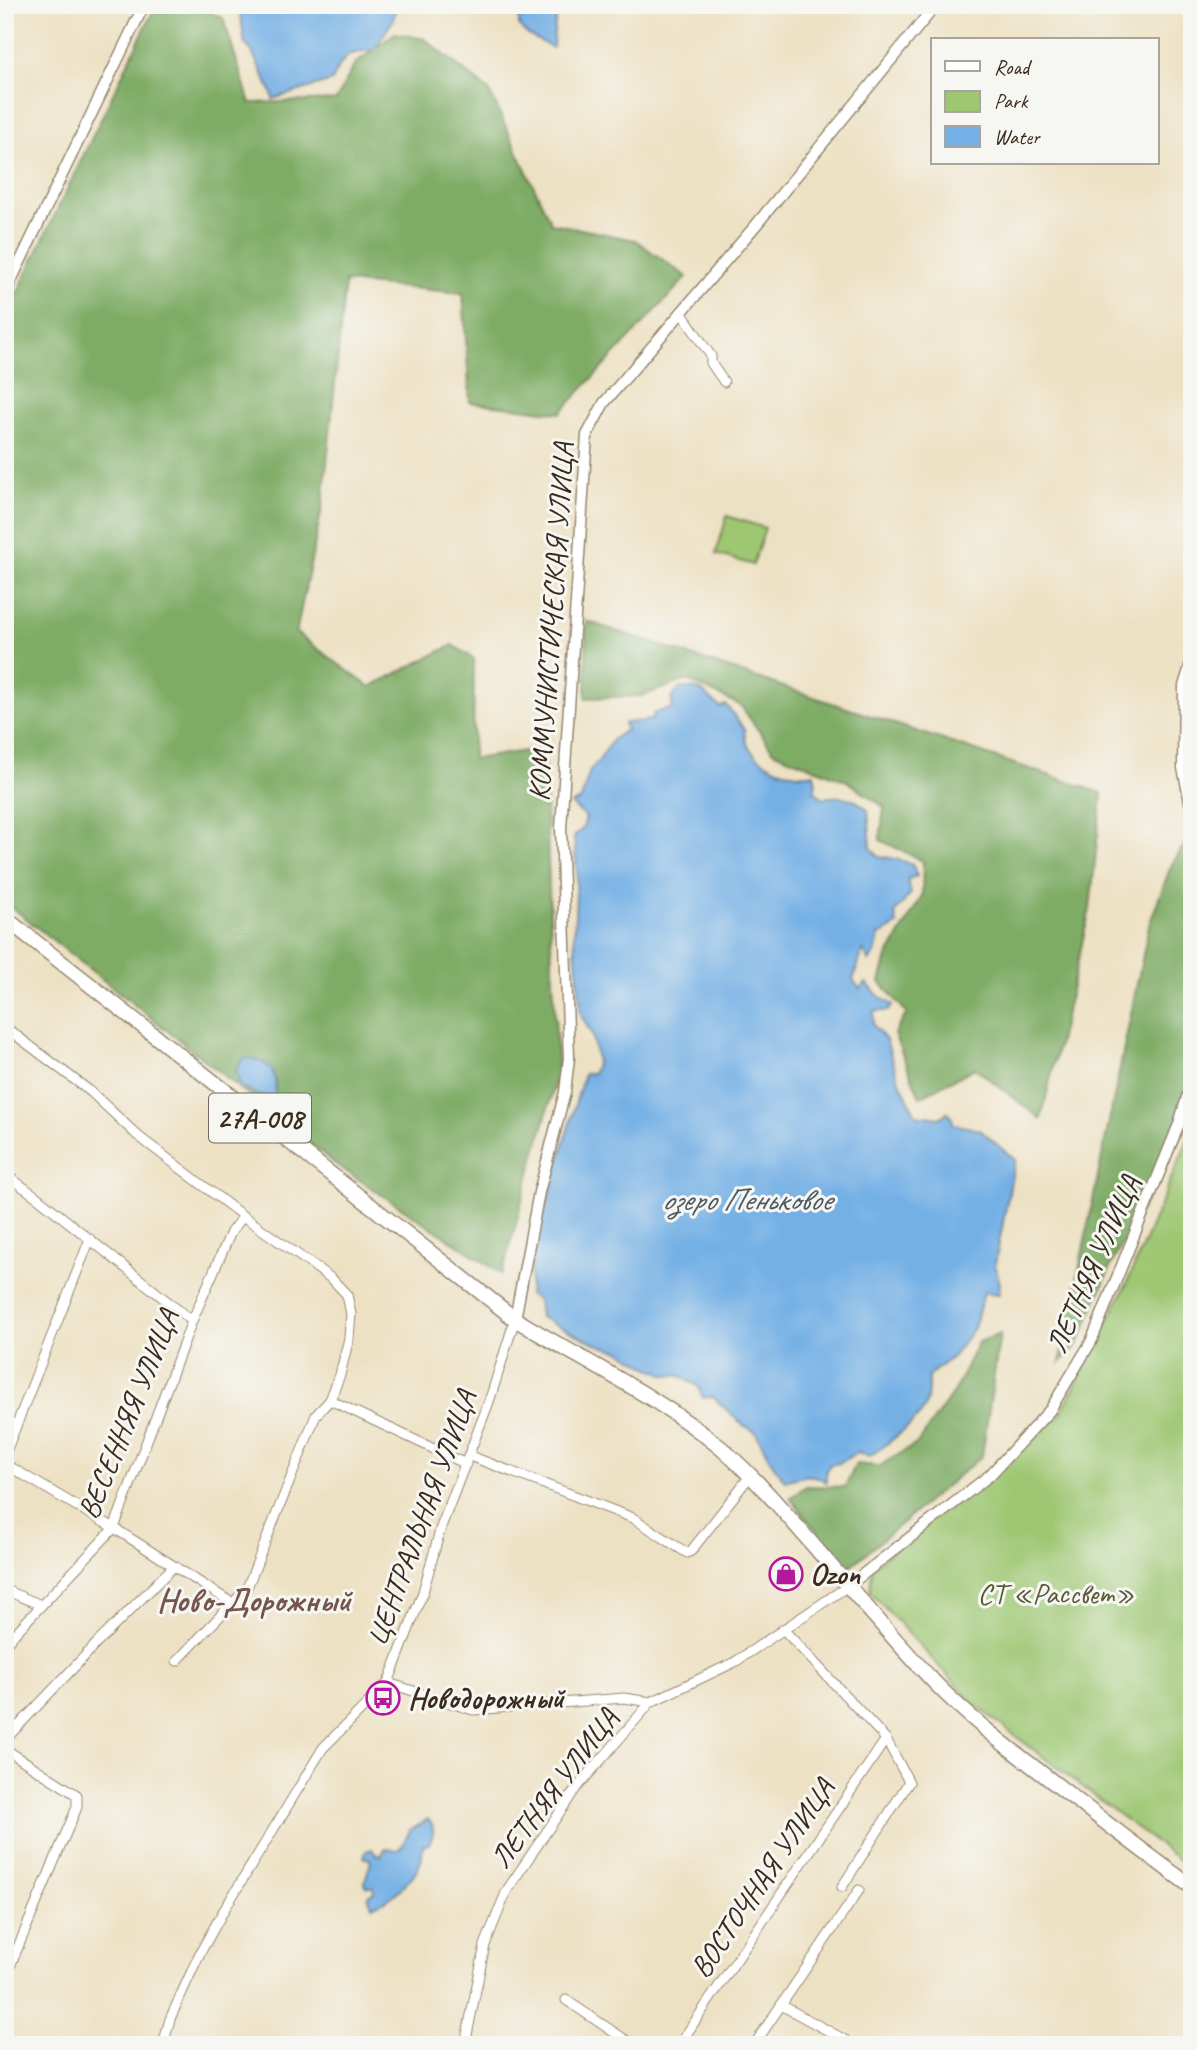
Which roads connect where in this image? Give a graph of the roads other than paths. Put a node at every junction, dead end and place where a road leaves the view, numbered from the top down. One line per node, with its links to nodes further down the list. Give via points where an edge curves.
1 (144, 5): 3 (street)
2 (936, 5): 4 (street, КОММУНИСТИЧЕСКАЯ УЛИЦА)
3 (5, 293)
4 (681, 312): 5 (street); 14 (street, КОММУНИСТИЧЕСКАЯ УЛИЦА, via 604,403 587,435 561,828 569,1058)
5 (723, 382)
6 (1192, 660): 7 (street, via 1184,686 1183,754)
7 (1192, 811)
8 (5, 918): 14 (main road, 27А-008)
9 (5, 1027): 12 (street)
10 (1192, 1081): 23 (street, ЛЕТНЯЯ УЛИЦА, via 1091,1342 1050,1409 990,1475)
11 (5, 1174): 13 (street)
12 (243, 1216): 15 (street, ВЕСЕННЯЯ УЛИЦА, via 231,1232); 16 (street, via 332,1279 347,1295 349,1338)
13 (90, 1239): 15 (street); 17 (street)
14 (514, 1318): 18 (street, ЦЕНТРАЛЬНАЯ УЛИЦА); 20 (main road, 27А-008, via 688,1423)
15 (192, 1321): 21 (street, ВЕСЕННЯЯ УЛИЦА)
16 (330, 1399): 18 (street); 25 (street, via 316,1415 247,1588)
17 (5, 1454)
18 (468, 1460): 20 (street, via 633,1518 687,1553); 30 (street, ЦЕНТРАЛЬНАЯ УЛИЦА)
19 (5, 1464): 21 (street)
20 (750, 1476): 23 (main road, 27А-008)
21 (114, 1528): 22 (street); 26 (street, ВЕСЕННЯЯ УЛИЦА)
22 (174, 1566): 25 (street); 33 (street)
23 (848, 1586): 27 (street, ЛЕТНЯЯ УЛИЦА); 36 (main road, 27А-008, via 976,1722)
24 (5, 1590): 26 (street)
25 (232, 1603): 29 (street)
26 (41, 1605): 28 (street, ВЕСЕННЯЯ УЛИЦА)
27 (783, 1629): 31 (street, ЛЕТНЯЯ УЛИЦА, via 735,1662); 32 (street)
28 (5, 1644)
29 (177, 1661)
30 (388, 1683): 31 (street, via 473,1710 624,1698); 42 (street, ЦЕНТРАЛЬНАЯ УЛИЦА, via 323,1748 224,1910 170,2019)
31 (651, 1702): 43 (street, ЛЕТНЯЯ УЛИЦА, via 575,1790 507,1891 485,1945)
32 (886, 1739): 35 (street, via 909,1782); 45 (street, ВОСТОЧНАЯ УЛИЦА)
33 (5, 1740)
34 (5, 1749): 38 (street, via 76,1796 77,1807)
35 (842, 1887)
36 (1192, 1887)
37 (859, 1889): 40 (street)
38 (5, 1978)
39 (566, 2000): 44 (street)
40 (781, 2005): 41 (street); 46 (street)
41 (845, 2040)
42 (163, 2045)
43 (465, 2045)
44 (633, 2045)
45 (678, 2045)
46 (754, 2045)

